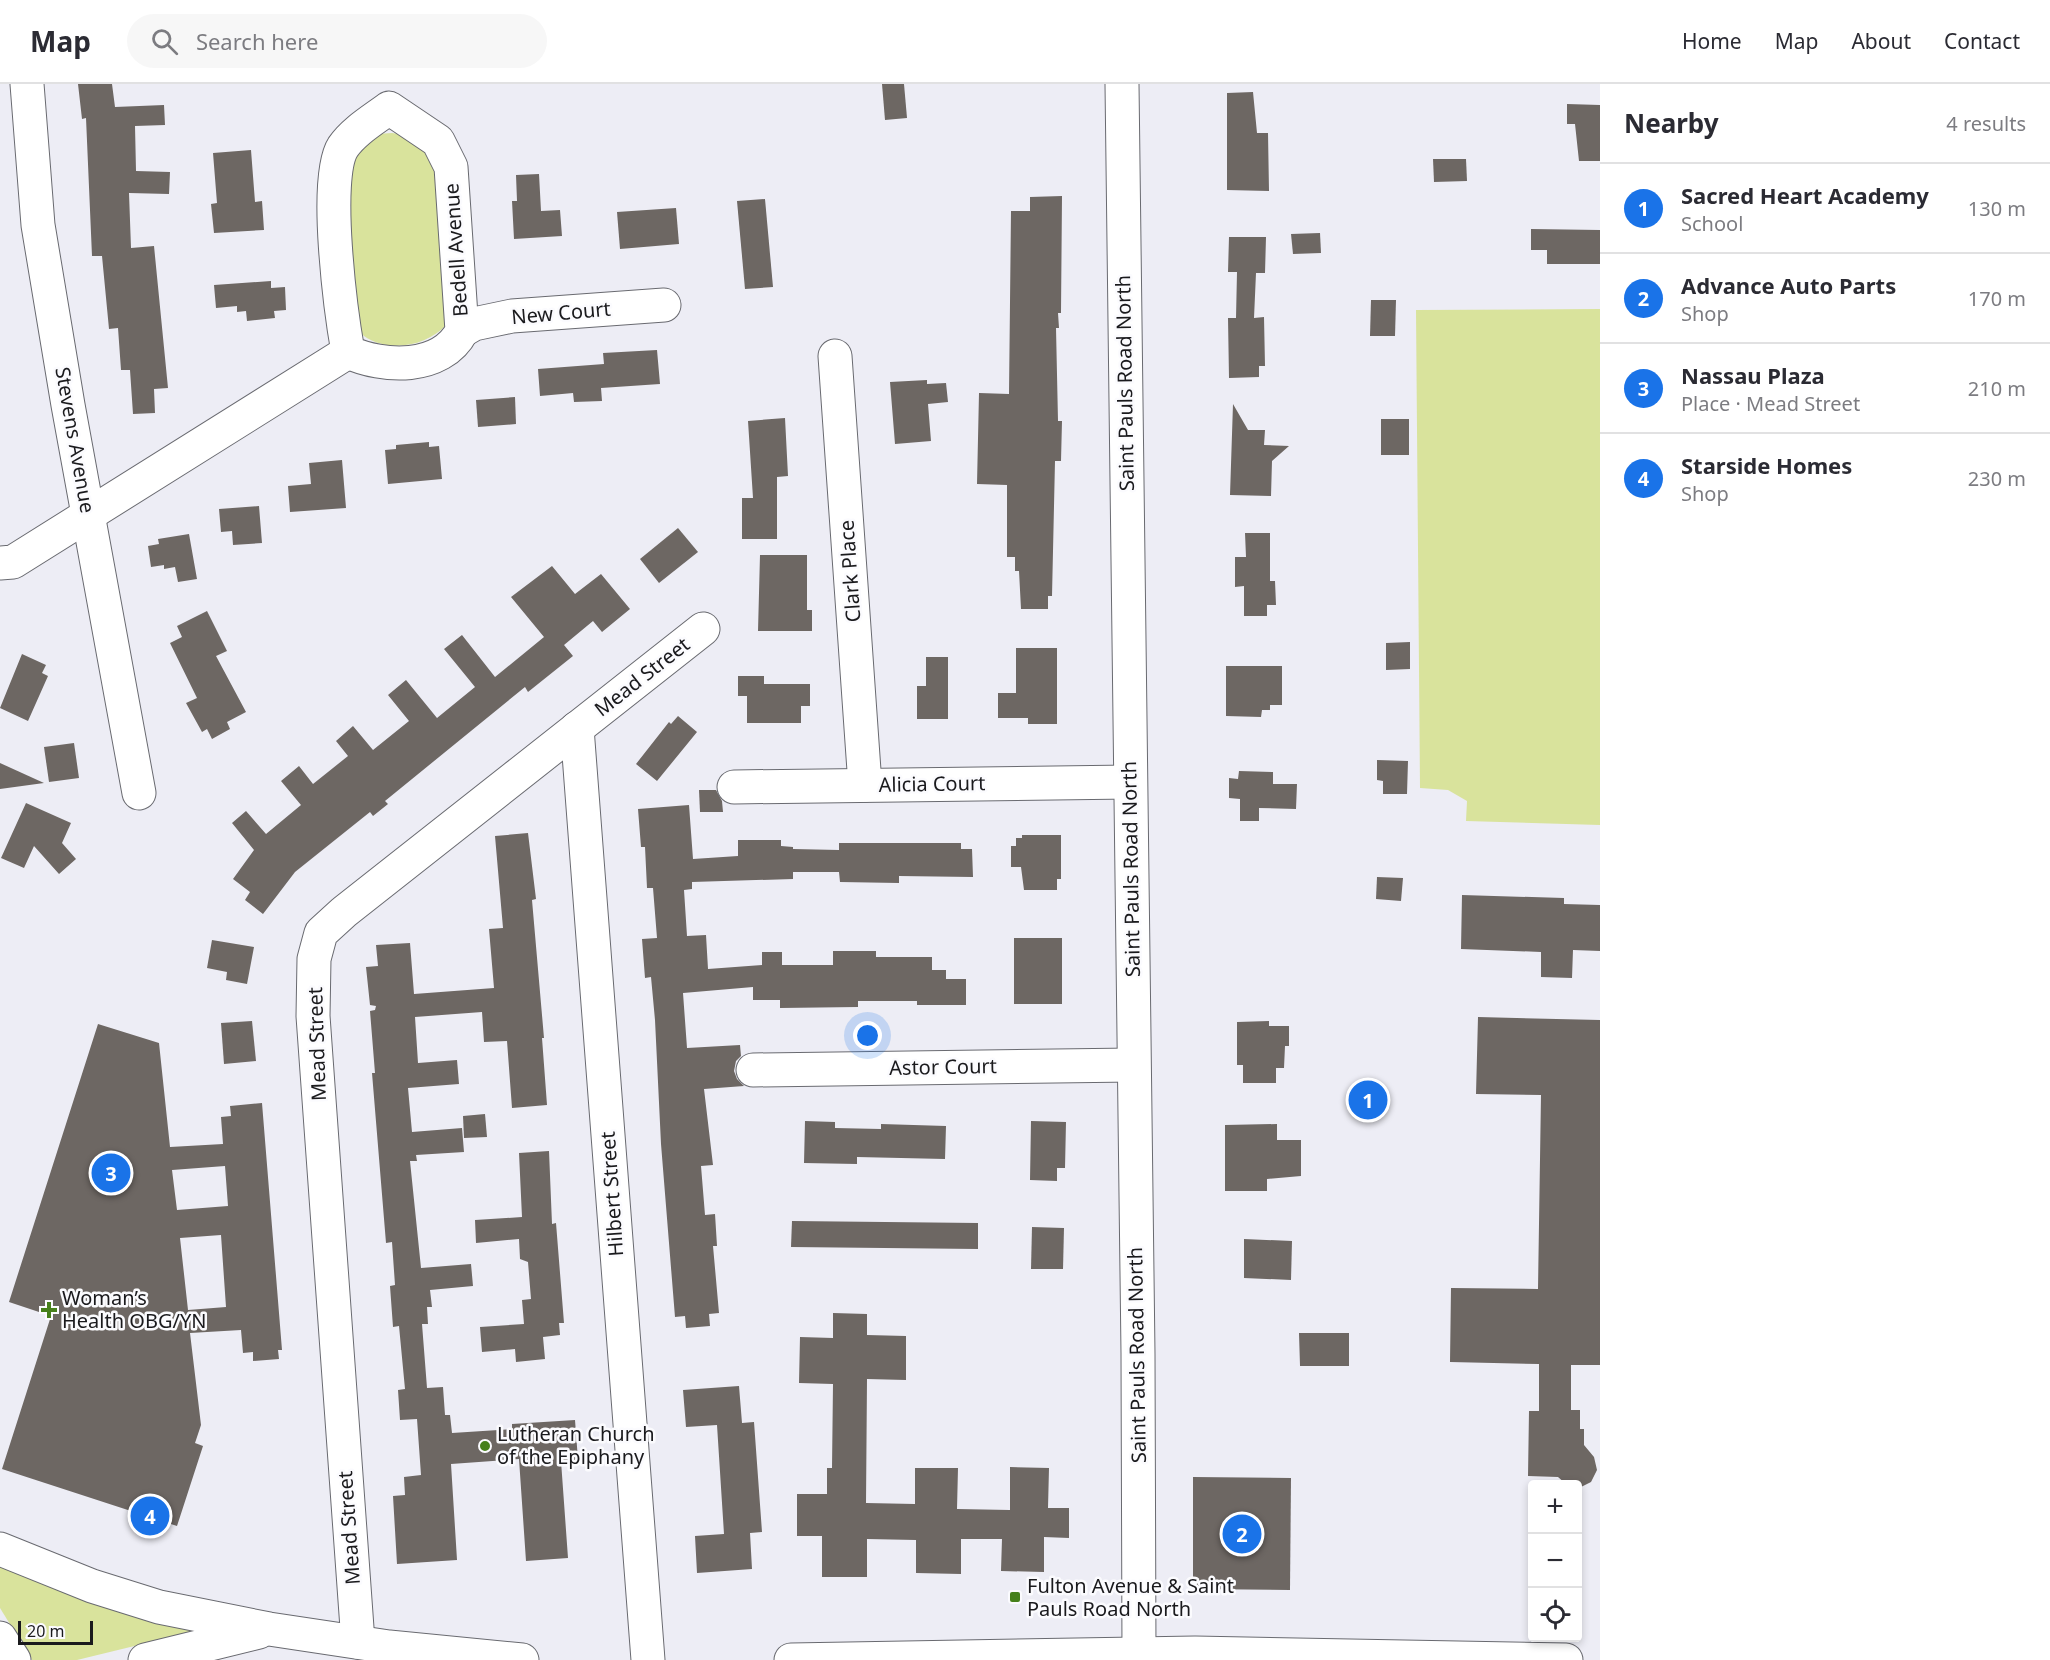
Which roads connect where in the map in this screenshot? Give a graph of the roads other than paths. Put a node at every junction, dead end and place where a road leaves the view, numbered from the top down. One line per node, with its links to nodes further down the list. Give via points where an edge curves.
1 (27, 84): 8 (street, Stevens Avenue, via 38,225)
2 (1122, 84): 12 (street, Saint Pauls Road North)
3 (387, 96): 5 (street, Bedell Avenue, via 438,141 451,167); 6 (street, Bedell Avenue, via 343,148 334,182 342,318)
4 (664, 304): 5 (street, New Court, via 489,319)
5 (462, 331): 6 (street, Bedell Avenue, via 449,348 426,359 377,363)
6 (348, 352): 8 (street)
7 (835, 356): 13 (street, Clark Place)
8 (89, 514): 9 (street, via 13,561); 15 (street, Stevens Avenue)
9 (0, 563)
10 (703, 629): 11 (street, Mead Street)
11 (577, 728): 21 (street, Mead Street, via 344,912 321,933 314,959 313,1016); 27 (street, Hilbert Street)
12 (1130, 782): 13 (street, Alicia Court); 16 (street, Saint Pauls Road North)
13 (865, 785): 14 (street, Alicia Court)
14 (734, 788)
15 (139, 793)
16 (1133, 1065): 17 (street, Astor Court); 22 (street, Saint Pauls Road North)
17 (753, 1070)
18 (0, 1549): 19 (street, via 92,1586 159,1607)
19 (269, 1629): 21 (street); 25 (street)
20 (0, 1638): 24 (street)
21 (358, 1642): 26 (street)
22 (1139, 1654): 23 (street); 28 (street)
23 (1195, 1656): 29 (street)
24 (14, 1660)
25 (145, 1660)
26 (522, 1660)
27 (648, 1660)
28 (791, 1660)
29 (1566, 1660)

